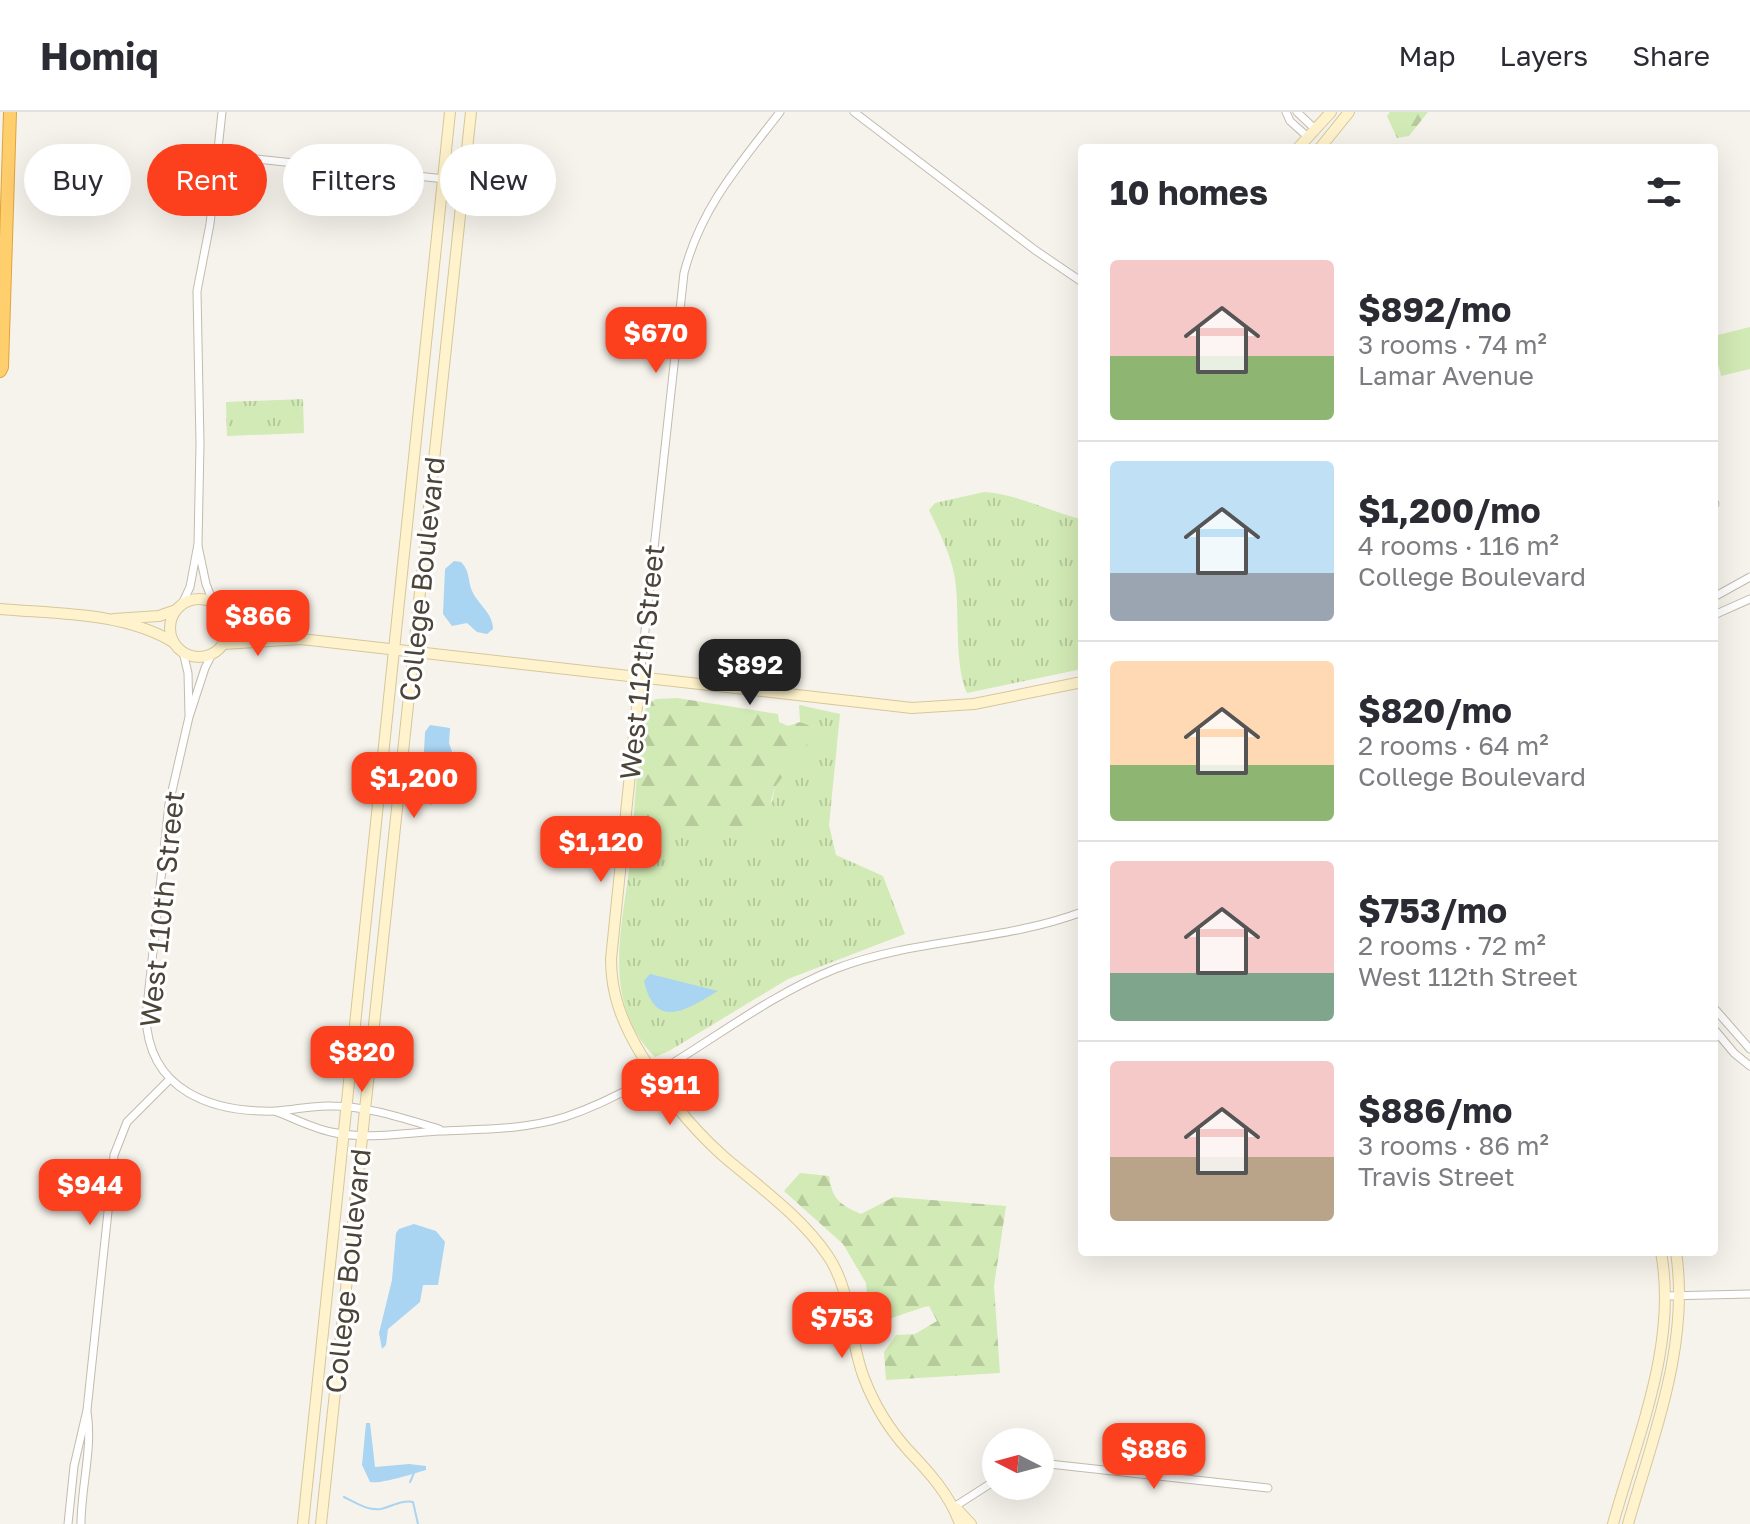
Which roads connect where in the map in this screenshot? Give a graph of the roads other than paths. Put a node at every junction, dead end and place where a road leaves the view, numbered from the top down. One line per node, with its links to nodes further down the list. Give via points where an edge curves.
1 (10, 112): 23 (highway)
2 (222, 112): 12 (street)
3 (450, 112): 13 (street, College Boulevard)
4 (471, 112): 14 (street, College Boulevard)
5 (780, 112): 41 (street, West 112th Street, via 718,192 684,273)
6 (854, 112): 22 (street)
7 (1286, 112): 11 (street, via 1290,121)
8 (1297, 112): 11 (street)
9 (1331, 112): 11 (street)
10 (1349, 112): 16 (street)
11 (1313, 134): 15 (street)
12 (219, 144)
13 (447, 144)
14 (468, 144)
15 (1302, 144)
16 (1323, 144)
17 (267, 160): 18 (street)
18 (440, 178)
19 (440, 207): 37 (street, College Boulevard)
20 (211, 216): 24 (street, via 198,286)
21 (460, 216): 38 (street, College Boulevard)
22 (1078, 279)
23 (0, 371)
24 (198, 544): 28 (street); 29 (street, via 190,587)
25 (1750, 577): 26 (street)
26 (1718, 595)
27 (1750, 599): 31 (street)
28 (213, 602): 29 (street, via 200,599); 32 (street)
29 (179, 607): 33 (street, via 159,616); 35 (street, via 170,625)
30 (0, 609): 33 (street)
31 (1718, 613)
32 (226, 616): 34 (street); 36 (street)
33 (112, 620): 35 (street)
34 (287, 638): 36 (street); 37 (street)
35 (174, 642): 39 (street)
36 (223, 644): 40 (street)
37 (394, 649): 38 (street); 51 (street, College Boulevard)
38 (415, 651): 41 (street); 52 (street, College Boulevard)
39 (183, 652): 40 (street); 43 (street, West 110th Street)
40 (212, 654): 43 (street, West 110th Street)
41 (640, 677): 42 (street, via 912,708 974,704); 49 (street, West 112th Street, via 611,972 619,1011)
42 (1078, 683)
43 (189, 717): 50 (street, West 110th Street, via 166,827 146,1016 149,1043)
44 (1078, 913): 49 (street, via 1025,929 892,951 835,969 779,996)
45 (1718, 1013): 47 (street)
46 (1718, 1034): 48 (street)
47 (1750, 1049)
48 (1750, 1066)
49 (653, 1074): 54 (street, via 551,1121 501,1130); 66 (street, West 112th Street, via 691,1124 829,1257 849,1305 869,1390 883,1418)
50 (170, 1079): 53 (street, via 207,1103); 62 (street, via 127,1122 114,1155)
51 (347, 1108): 52 (street); 53 (street); 55 (street, College Boulevard)
52 (366, 1110): 54 (street); 56 (street, College Boulevard)
53 (275, 1111): 55 (street)
54 (445, 1131): 56 (street)
55 (344, 1133): 56 (street); 69 (street, College Boulevard)
56 (363, 1134): 70 (street, College Boulevard)
57 (1661, 1256): 61 (street)
58 (1676, 1256): 60 (street)
59 (1750, 1294): 60 (street)
60 (1680, 1295): 61 (street); 74 (street, via 1670,1373)
61 (1665, 1296): 73 (street, via 1657,1367)
62 (87, 1410): 67 (street); 68 (street)
63 (1054, 1465): 64 (street)
64 (1268, 1488)
65 (982, 1489): 66 (street)
66 (954, 1507): 71 (street, West 112th Street); 72 (street, West 112th Street)
67 (68, 1524)
68 (81, 1524)
69 (303, 1524)
70 (321, 1524)
71 (960, 1524)
72 (971, 1524)
73 (1613, 1524)
74 (1628, 1524)

